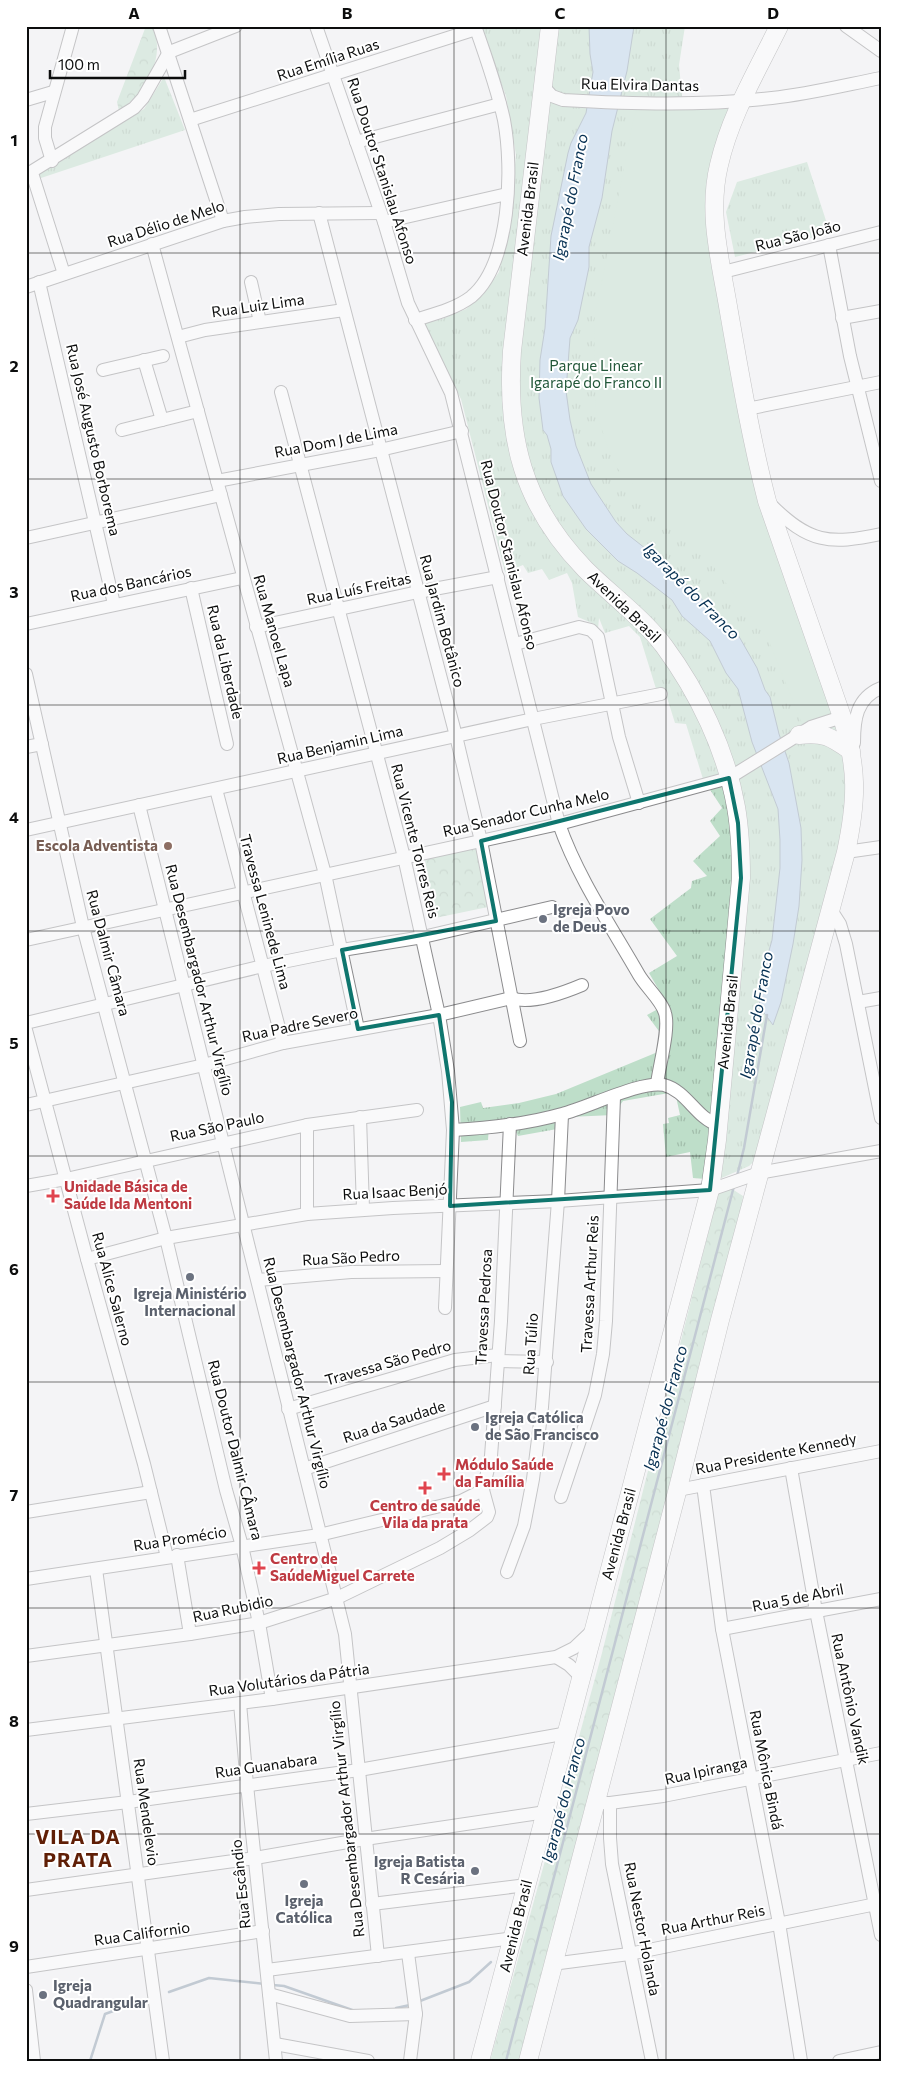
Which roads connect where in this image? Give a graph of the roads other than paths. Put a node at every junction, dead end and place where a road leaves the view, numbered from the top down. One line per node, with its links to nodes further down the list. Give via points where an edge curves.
1 (73, 26): 14 (street)
2 (159, 26): 10 (street)
3 (236, 26): 10 (street)
4 (316, 26): 11 (street, Rua Doutor Stanislau Afonso)
5 (550, 26): 13 (highway, Avenida Brasil)
6 (779, 26): 16 (highway)
7 (846, 26): 9 (street)
8 (475, 28): 11 (street, Rua Emília Ruas); 17 (street)
9 (881, 51)
10 (168, 54): 18 (street); 20 (street, via 134,108)
11 (333, 76): 18 (street, Rua Emília Ruas); 19 (street, Rua Doutor Stanislau Afonso)
12 (881, 78): 16 (street, Rua Elvira Dantas)
13 (542, 85): 16 (street, Rua Elvira Dantas, via 552,96 572,100 696,104); 84 (highway, Avenida Brasil, via 509,387 516,446 526,479 560,540 585,569 634,612 684,677 705,714)
14 (53, 92): 15 (street); 20 (street, via 44,132)
15 (26, 100)
16 (742, 101): 29 (highway, via 725,144 714,188 714,220)
17 (500, 104): 19 (street); 22 (street, via 508,157)
18 (190, 120): 25 (street)
19 (356, 142): 24 (street, Rua Doutor Stanislau Afonso)
20 (52, 161): 21 (street)
21 (29, 175): 30 (street)
22 (507, 194): 24 (street, Rua Délio de Melo); 37 (street, via 497,256 483,285 461,303)
23 (319, 213): 24 (street, Rua Délio de Melo); 25 (street, Rua Délio de Melo); 34 (street, Rua Jardim Botânico)
24 (382, 217): 37 (street, Rua Doutor Stanislau Afonso)
25 (223, 221): 27 (street, Rua Délio de Melo)
26 (881, 232): 28 (street, Rua São João)
27 (152, 244): 30 (street, Rua Délio de Melo); 39 (street, Rua Manoel Lapa)
28 (829, 245): 29 (street, Rua São João); 36 (street)
29 (723, 272): 46 (highway)
30 (64, 274): 31 (street, Rua Délio de Melo)
31 (39, 282): 33 (street, Rua Délio de Melo); 57 (street, Rua José Augusto Borborema)
32 (251, 282): 38 (street)
33 (26, 287)
34 (344, 310): 38 (street, Rua Luiz Lima); 51 (street, Rua Jardim Botânico)
35 (881, 311): 36 (street)
36 (842, 318): 44 (street)
37 (415, 320): 50 (street, Rua Doutor Stanislau Afonso, via 451,392)
38 (260, 322): 39 (street, Rua Luiz Lima)
39 (178, 337): 47 (street, Rua Manoel Lapa)
40 (163, 356): 41 (street)
41 (144, 360): 42 (street); 48 (street)
42 (103, 370)
43 (881, 382): 44 (street)
44 (859, 387): 46 (street); 53 (street)
45 (281, 392): 52 (street, Rua Vicente Torres Reis)
46 (747, 409): 56 (highway)
47 (198, 411): 48 (street); 54 (street, Rua Manoel Lapa)
48 (162, 420): 49 (street)
49 (122, 430)
50 (462, 431): 51 (street, Rua Dom J de Lima); 60 (street, Rua Doutor Stanislau Afonso)
51 (380, 450): 52 (street, Rua Dom J de Lima); 63 (street, Rua Jardim Botânico)
52 (301, 466): 54 (street, Rua Dom J de Lima); 65 (street, Rua Vicente Torres Reis)
53 (881, 480)
54 (217, 481): 55 (street, Rua Manoel Lapa)
55 (220, 496): 57 (street); 61 (street, Rua Manoel Lapa)
56 (768, 501): 58 (street, via 793,524 824,539 850,541); 73 (highway)
57 (96, 522): 59 (street); 64 (street, Rua José Augusto Borborema)
58 (881, 534)
59 (26, 538)
60 (498, 577): 63 (street, Rua Luís Freitas); 68 (street, Rua Doutor Stanislau Afonso)
61 (242, 578): 62 (street, Rua dos Bancários); 67 (street, Rua Manoel Lapa)
62 (191, 588): 64 (street, Rua dos Bancários); 78 (street, Rua da Liberdade)
63 (418, 592): 65 (street, Rua Luís Freitas); 75 (street, Rua Jardim Botânico)
64 (114, 604): 66 (street, Rua dos Bancários)
65 (338, 611): 67 (street, Rua Luís Freitas); 81 (street, Rua Vicente Torres Reis)
66 (26, 624)
67 (256, 627): 82 (street, Rua Manoel Lapa)
68 (514, 644): 72 (street, via 579,627 591,630 598,637); 74 (street, Rua Doutor Stanislau Afonso)
69 (26, 674): 77 (street, Rua Dalmir Câmara)
70 (881, 688): 83 (street, via 869,695 858,708 854,727)
71 (661, 694): 72 (street, Rua Benjamin Lima)
72 (611, 703): 74 (street, Rua Benjamin Lima); 86 (street)
73 (842, 717): 76 (street, Rua Senador Cunha Melo, via 817,724); 80 (highway)
74 (533, 719): 75 (street, Rua Benjamin Lima); 89 (street, Rua Doutor Stanislau Afonso)
75 (456, 736): 81 (street, Rua Benjamin Lima); 91 (street, Rua Jardim Botânico)
76 (796, 737): 80 (highway, via 818,733 826,735); 84 (street, Rua Senador Cunha Melo)
77 (42, 744): 79 (street); 88 (street, Rua Dalmir Câmara)
78 (227, 744)
79 (26, 748)
80 (851, 751): 83 (highway)
81 (376, 754): 82 (street, Rua Benjamin Lima); 94 (street, Rua Vicente Torres Reis)
82 (297, 771): 85 (street, Rua Benjamin Lima); 95 (street, Rua Manoel Lapa)
83 (854, 771): 93 (highway, via 855,798)
84 (729, 778): 86 (street, Rua Senador Cunha Melo); 130 (highway, Avenida Brasil, via 738,823 742,878)
85 (216, 789): 87 (street, Rua Benjamin Lima); 96 (street, Travessa Leninede Lima)
86 (639, 803): 89 (street, Rua Senador Cunha Melo)
87 (139, 805): 88 (street, Rua Benjamin Lima); 98 (street, Rua Desembargador Arthur Virgílio)
88 (58, 822): 90 (street, Rua Benjamin Lima); 101 (street, Rua Dalmir Câmara)
89 (559, 824): 91 (street, Rua Senador Cunha Melo); 120 (street, Rua Doutor Stanislau Afonso, via 592,895 645,984 665,1010)
90 (26, 830)
91 (481, 841): 94 (street, Rua Senador Cunha Melo); 100 (street, Rua Jardim Botânico)
92 (881, 847): 93 (street)
93 (846, 852): 99 (highway)
94 (404, 857): 95 (street, Rua Senador Cunha Melo); 102 (street, Rua Vicente Torres Reis)
95 (325, 874): 96 (street, Rua Senador Cunha Melo); 104 (street, Rua Manoel Lapa)
96 (244, 892): 98 (street, Rua Senador Cunha Melo); 105 (street, Travessa Leninede Lima)
97 (552, 907): 100 (street)
98 (165, 909): 101 (street, Rua Senador Cunha Melo); 106 (street, Rua Desembargador Arthur Virgílio)
99 (831, 910): 110 (street, via 843,932); 135 (highway)
100 (496, 921): 102 (street); 108 (street, Rua Jardim Botânico)
101 (83, 927): 103 (street, Rua Senador Cunha Melo); 111 (street, Rua Dalmir Câmara)
102 (423, 937): 104 (street); 112 (street, Rua Vicente Torres Reis)
103 (26, 940)
104 (342, 950): 105 (street); 114 (street, Rua Manoel Lapa)
105 (263, 966): 106 (street); 117 (street, Travessa Leninede Lima)
106 (182, 984): 111 (street); 118 (street, Rua Desembargador Arthur Virgílio)
107 (582, 985): 108 (street, Rua Padre Severo, via 564,993 528,1000)
108 (511, 998): 112 (street, Rua Padre Severo); 116 (street, Rua Jardim Botânico)
109 (881, 998): 110 (street)
110 (858, 1002): 127 (street)
111 (104, 1004): 113 (street); 119 (street, Rua Dalmir Câmara)
112 (439, 1015): 114 (street, Rua Padre Severo); 131 (street, Rua Vicente Torres Reis)
113 (26, 1023)
114 (358, 1029): 117 (street, Rua Padre Severo)
115 (26, 1030): 122 (street, Rua Alice Salerno)
116 (520, 1041)
117 (283, 1043): 118 (street, Rua Padre Severo)
118 (204, 1065): 119 (street, Rua Padre Severo); 132 (street, Rua Desembargador Arthur Virgílio)
119 (125, 1083): 122 (street, Rua Padre Severo); 134 (street, Rua Dalmir Câmara)
120 (657, 1084): 121 (street, via 638,1087); 130 (street, via 679,1093 704,1118)
121 (614, 1097): 125 (street); 139 (street, Travessa Arthur Reis)
122 (44, 1101): 123 (street, Rua Padre Severo); 136 (street, Rua Alice Salerno)
123 (26, 1104)
124 (417, 1110): 126 (street, Rua São Paulo)
125 (562, 1115): 128 (street); 140 (street, Rua Túlio)
126 (360, 1117): 129 (street, Rua São Paulo); 143 (street)
127 (881, 1118)
128 (510, 1124): 131 (street); 141 (street, Travessa Pedrosa)
129 (306, 1125): 132 (street, Rua São Paulo); 144 (street)
130 (718, 1125): 138 (highway, Avenida Brasil)
131 (453, 1130): 142 (street, Rua Vicente Torres Reis)
132 (223, 1142): 134 (street, Rua São Paulo); 145 (street, Rua Desembargador Arthur Virgílio)
133 (881, 1151): 135 (street)
134 (145, 1160): 136 (street, Rua São Paulo); 146 (street, Rua Dalmir Câmara)
135 (756, 1175): 138 (street); 160 (highway)
136 (66, 1179): 137 (street, Rua São Paulo); 147 (street, Rua Alice Salerno)
137 (26, 1186)
138 (714, 1189): 139 (street, Rua Isaac Benjó); 175 (highway, Avenida Brasil)
139 (610, 1197): 140 (street, Rua Isaac Benjó); 162 (street, Travessa Arthur Reis, via 603,1354 595,1395)
140 (558, 1201): 141 (street, Rua Isaac Benjó); 152 (street, Rua Túlio)
141 (506, 1202): 142 (street, Rua Isaac Benjó); 151 (street, Travessa Pedrosa)
142 (450, 1206): 143 (street, Rua Isaac Benjó); 148 (street, Rua Vicente Torres Reis)
143 (363, 1209): 144 (street, Rua Isaac Benjó)
144 (306, 1214): 145 (street, Rua Isaac Benjó)
145 (244, 1224): 146 (street, Rua Isaac Benjó); 149 (street, Rua Desembargador Arthur Virgílio)
146 (166, 1238): 147 (street, Rua Isaac Benjó); 165 (street, Rua Doutor Dalmir CÂmara)
147 (86, 1259): 161 (street, Rua Alice Salerno)
148 (446, 1271): 149 (street, Rua São Pedro, via 351,1272); 150 (street, Rua Vicente Torres Reis)
149 (258, 1280): 154 (street, Rua Desembargador Arthur Virgílio)
150 (445, 1308)
151 (498, 1358): 152 (street, Travessa São Pedro); 153 (street, Travessa Pedrosa); 154 (street, Travessa São Pedro, via 455,1360)
152 (547, 1362): 168 (street, Rua Túlio, via 534,1479 524,1526)
153 (495, 1406): 157 (street, Rua da Saudade); 159 (street, Travessa Pedrosa, via 491,1456)
154 (288, 1409): 157 (street, Rua Desembargador Arthur Virgílio)
155 (881, 1450): 156 (street, Rua Presidente Kennedy)
156 (791, 1468): 158 (street, Rua Presidente Kennedy); 172 (street, Rua Antônio Vandik)
157 (304, 1469): 164 (street, Rua Desembargador Arthur Virgílio)
158 (703, 1486): 160 (street, Rua Presidente Kennedy); 174 (street, Rua Mônica Bindá)
159 (483, 1490): 164 (street, Rua Promécio, via 452,1503); 170 (street, Rua Rubidio, via 489,1512 476,1526 440,1548)
160 (678, 1490): 193 (highway)
161 (151, 1492): 163 (street); 166 (street, Rua Alice Salerno)
162 (561, 1496)
163 (26, 1512)
164 (319, 1535): 165 (street, Rua Promécio); 170 (street, Rua Desembargador Arthur Virgílio)
165 (242, 1546): 166 (street, Rua Promécio); 173 (street, Rua Doutor Dalmir CÂmara)
166 (172, 1556): 167 (street, Rua Promécio); 176 (street, Rua Alice Salerno)
167 (96, 1569): 169 (street, Rua Promécio); 177 (street, Rua Mendelevio)
168 (507, 1572)
169 (26, 1579)
170 (337, 1598): 173 (street, Rua Rubidio); 181 (street, Rua Desembargador Arthur Virgílio, via 345,1634)
171 (881, 1599): 172 (street, Rua 5 de Abril)
172 (816, 1612): 174 (street, Rua 5 de Abril); 188 (street, Rua Antônio Vandik)
173 (258, 1623): 176 (street, Rua Rubidio); 182 (street, Rua Doutor Dalmir CÂmara)
174 (722, 1629): 190 (street, Rua Mônica Bindá)
175 (593, 1630): 179 (street, Rua Volutários da Pátria, via 574,1648); 180 (highway, Avenida Brasil)
176 (190, 1634): 177 (street, Rua Rubidio)
177 (105, 1644): 178 (street, Rua Rubidio); 184 (street, Rua Mendelevio)
178 (26, 1656)
179 (556, 1657): 180 (street); 181 (street, Rua Volutários da Pátria)
180 (582, 1678): 186 (highway, Avenida Brasil)
181 (350, 1688): 182 (street, Rua Volutários da Pátria); 189 (street, Rua Desembargador Arthur Virgílio)
182 (272, 1699): 183 (street, Rua Volutários da Pátria)
183 (240, 1703): 184 (street, Rua Volutários da Pátria); 191 (street, Rua Escândio)
184 (115, 1720): 185 (street, Rua Volutários da Pátria); 192 (street, Rua Mendelevio)
185 (26, 1730)
186 (568, 1732): 189 (street, Rua Guanabara); 194 (highway, Avenida Brasil)
187 (881, 1753): 188 (street, Rua Ipiranga)
188 (846, 1760): 190 (street, Rua Ipiranga); 202 (street, Rua Antônio Vandik)
189 (359, 1770): 191 (street, Rua Guanabara); 196 (street, Rua Desembargador Arthur Virgílio)
190 (750, 1778): 193 (street, Rua Ipiranga, via 664,1796); 203 (street, Rua Mônica Bindá)
191 (247, 1785): 192 (street, Rua Guanabara); 197 (street, Rua Escândio)
192 (128, 1802): 195 (street, Rua Guanabara); 198 (street, Rua Mendelevio)
193 (603, 1803): 209 (street, Rua Nestor Holanda); 211 (highway)
194 (546, 1812): 196 (street); 199 (highway, Avenida Brasil)
195 (26, 1814)
196 (365, 1839): 197 (street); 201 (street, Rua Desembargador Arthur Virgílio)
197 (255, 1858): 198 (street); 204 (street, Rua Escândio)
198 (139, 1874): 200 (street); 207 (street, Rua Mendelevio)
199 (527, 1885): 201 (street); 206 (highway, Avenida Brasil)
200 (26, 1890)
201 (372, 1904): 210 (street, Rua Desembargador Arthur Virgílio)
202 (878, 1904): 203 (street, Rua Arthur Reis); 205 (street, Rua Antônio Vandik)
203 (779, 1924): 209 (street, Rua Arthur Reis); 227 (street, Rua Mônica Bindá)
204 (263, 1931): 207 (street, Rua Californio); 213 (street, Rua Escândio)
205 (881, 1935)
206 (514, 1938): 208 (street); 224 (highway, Avenida Brasil)
207 (148, 1950): 212 (street, Rua Californio); 220 (street, Rua Mendelevio)
208 (408, 1952): 210 (street); 216 (street)
209 (629, 1954): 211 (street, Rua Arthur Reis); 226 (street, Rua Nestor Holanda)
210 (378, 1956): 213 (street)
211 (552, 1964): 225 (highway)
212 (26, 1967)
213 (267, 1970): 215 (street, Rua Escândio)
214 (26, 1990): 219 (street)
215 (269, 1994): 216 (street, via 350,2016); 217 (street, Rua Escândio)
216 (416, 2014): 223 (street)
217 (275, 2044): 221 (street, Rua Escândio); 222 (street)
218 (881, 2052): 228 (street)
219 (34, 2061)
220 (163, 2061)
221 (276, 2061)
222 (368, 2061)
223 (410, 2061)
224 (480, 2061)
225 (528, 2061)
226 (652, 2061)
227 (802, 2061)
228 (839, 2061)

